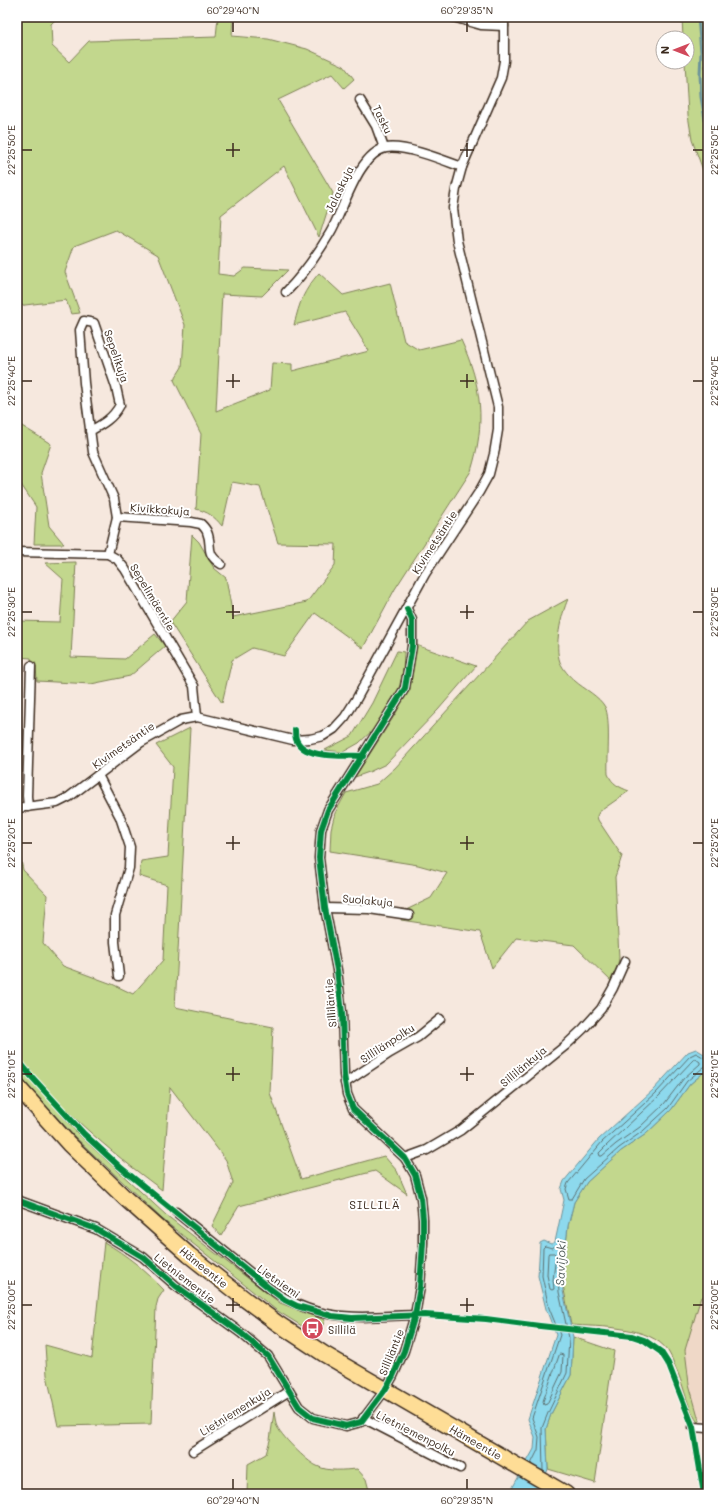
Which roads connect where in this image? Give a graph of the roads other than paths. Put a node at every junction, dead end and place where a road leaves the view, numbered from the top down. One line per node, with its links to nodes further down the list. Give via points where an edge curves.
1 (453, 17): 3 (street, via 481,25)
2 (504, 17): 3 (street, Kivimetsäntie)
3 (504, 26): 6 (street, Kivimetsäntie, via 504,61 501,78)
4 (360, 100): 5 (street, Tasku, via 376,126)
5 (384, 148): 6 (street, via 412,150); 7 (street, Jalaskuja, via 362,166 331,232 301,277)
6 (462, 167): 13 (street, Kivimetsäntie, via 453,208 454,224 498,407 498,430 489,474)
7 (286, 292)
8 (90, 431): 8 (street, Sepelikuja, via 80,330 84,321 94,323 120,405 114,415); 9 (street, Sepelikuja, via 93,452 114,499)
9 (117, 517): 11 (street, Sepelikuja); 12 (street, Kivikkokuja, via 201,524 208,532 210,551 214,560)
10 (17, 552): 11 (street)
11 (108, 554): 15 (street, Sepelimäentie, via 117,559 125,569 194,686)
12 (221, 564)
13 (406, 608): 15 (street, Kivimetsäntie, via 345,717 323,736 310,740 293,740); 19 (street, Silliläntie, via 412,620 412,646 405,688 328,810 321,830 319,858)
14 (31, 666): 17 (street)
15 (197, 717): 16 (street, Kivimetsäntie, via 181,720 167,727 140,743)
16 (98, 775): 17 (street, Kivimetsäntie, via 57,803); 22 (street, via 120,818 130,847 129,868 115,915)
17 (28, 807): 18 (street, Kivimetsäntie)
18 (17, 808)
19 (325, 908): 20 (street, Suolakuja, via 369,909); 24 (street, Silliläntie, via 342,1013)
20 (409, 915)
21 (626, 961): 26 (street, Sillilänkuja, via 600,1009 565,1046 461,1130 427,1150)
22 (119, 976)
23 (440, 1019): 24 (street, Sillilänpolku, via 418,1037)
24 (345, 1083): 26 (street, Silliläntie, via 353,1109)
25 (17, 1086): 30 (highway, Hämeentie, via 69,1144 189,1255 277,1323)
26 (405, 1158): 29 (street, Silliläntie, via 415,1175 423,1219 420,1287)
27 (17, 1200): 31 (street, Lietniementie, via 96,1228 143,1258 268,1356)
28 (176, 1212): 29 (street, Lietniemi, via 269,1288 298,1306 332,1316 352,1318)
29 (415, 1315): 30 (street, Silliläntie, via 404,1351)
30 (386, 1390): 32 (street, Lietniementie); 37 (highway, Hämeentie)
31 (289, 1391): 32 (street, Lietniementie, via 299,1407 313,1418 346,1426 360,1422); 35 (street, Lietniemenkuja)
32 (363, 1418): 36 (street, Lietniemenpolku)
33 (693, 1427): 34 (street)
34 (708, 1428)
35 (193, 1450)
36 (460, 1468)
37 (566, 1494)

